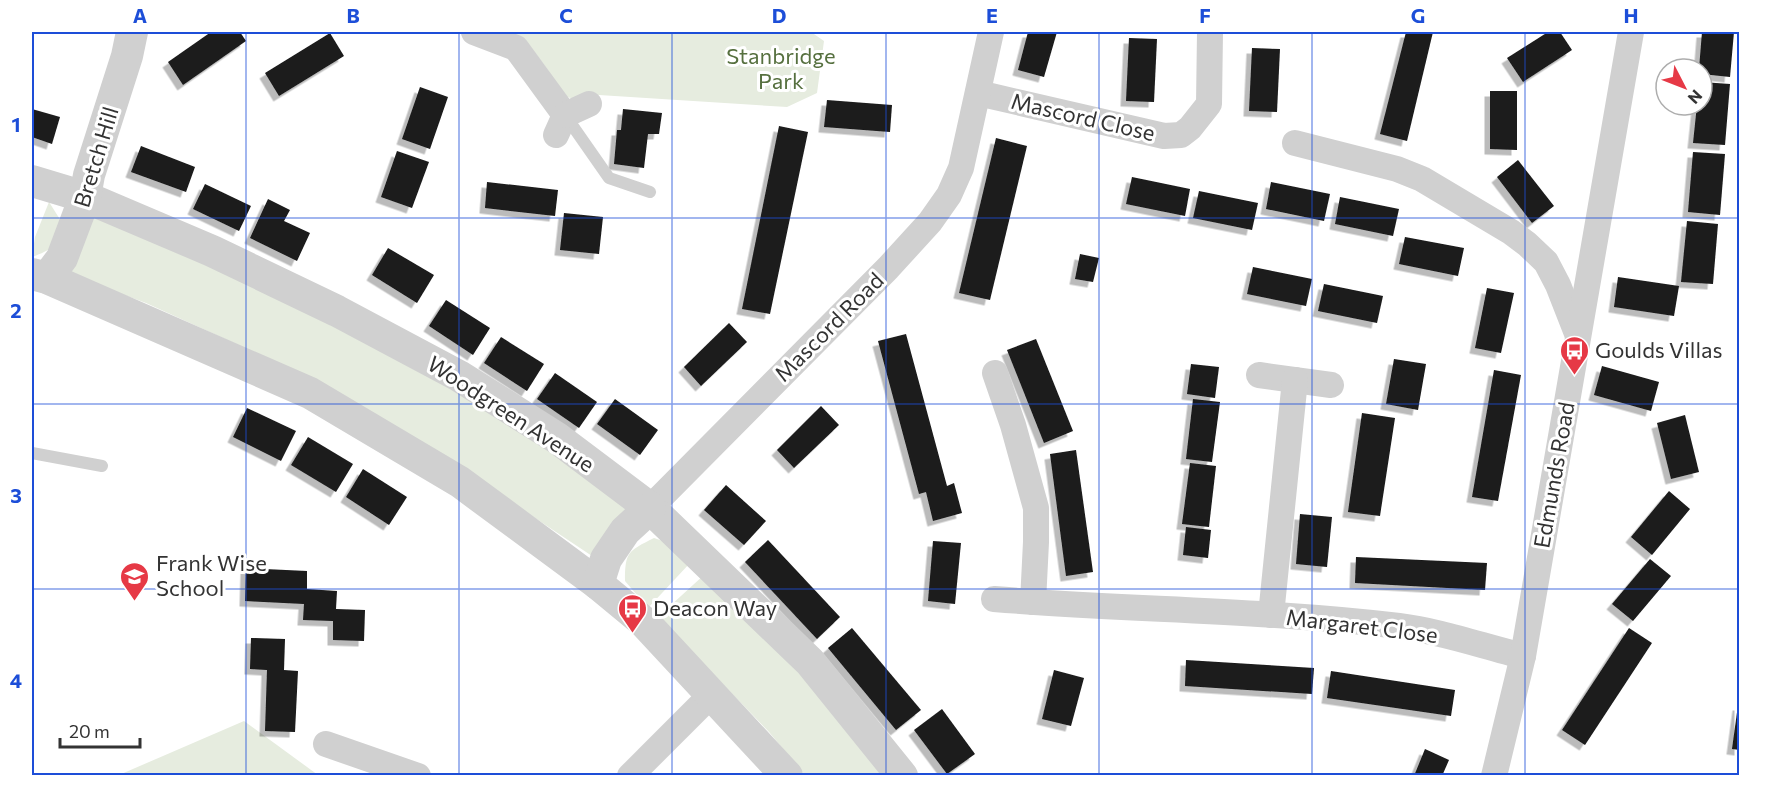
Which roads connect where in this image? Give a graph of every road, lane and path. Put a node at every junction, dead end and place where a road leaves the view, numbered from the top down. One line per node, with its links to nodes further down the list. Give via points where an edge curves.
1 (132, 32): 12 (street, Bretch Hill)
2 (474, 32): 8 (street, via 516,48)
3 (991, 32): 6 (street, Mascord Road)
4 (1210, 32): 6 (street, Mascord Close, via 1209,104 1181,135 1164,136)
5 (1631, 32): 14 (street, Edmunds Road)
6 (978, 93): 21 (street, Mascord Road, via 961,168 949,195 930,222)
7 (589, 104): 8 (street)
8 (560, 125): 11 (lane, via 609,178)
9 (1295, 143): 14 (street, via 1422,179 1511,232 1546,262)
10 (32, 181): 12 (street, Woodgreen Avenue)
11 (650, 192)
12 (86, 197): 13 (street, Bretch Hill, via 62,258); 21 (street, Woodgreen Avenue, via 327,306 459,376 557,438)
13 (39, 276): 22 (street, via 310,393 460,482)
14 (1578, 336): 26 (street, Edmunds Road)
15 (994, 373): 24 (street, via 1036,508)
16 (1259, 375): 17 (street)
17 (1295, 380): 18 (street); 25 (street, Margaret Close)
18 (1330, 385)
19 (32, 453): 20 (lane)
20 (102, 466)
21 (650, 508): 22 (street, Mascord Road, via 625,531 606,559); 32 (street, Woodgreen Avenue, via 810,662)
22 (598, 584): 27 (street, via 644,622)
23 (994, 599): 24 (street, Margaret Close)
24 (1033, 602): 25 (street, Margaret Close)
25 (1271, 615): 26 (street, Margaret Close, via 1401,626)
26 (1522, 656): 33 (street, Edmunds Road)
27 (711, 695): 30 (street); 31 (street)
28 (326, 744): 29 (street)
29 (418, 776)
30 (630, 776)
31 (787, 776)
32 (902, 776)
33 (1494, 776)

